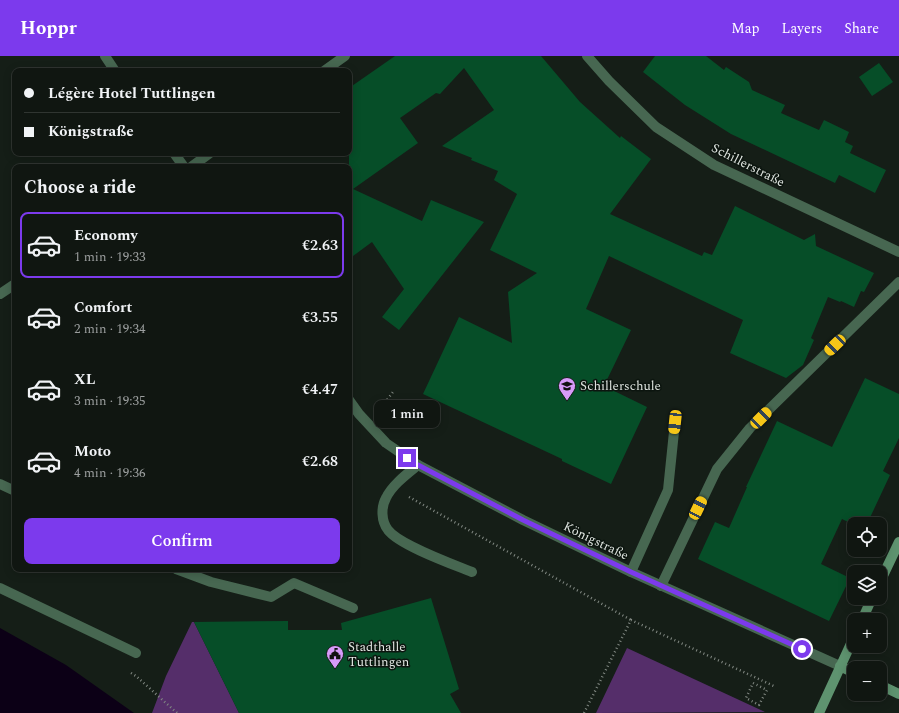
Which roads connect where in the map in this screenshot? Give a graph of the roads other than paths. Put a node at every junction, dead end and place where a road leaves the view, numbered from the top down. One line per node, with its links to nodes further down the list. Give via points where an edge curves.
1 (105, 56): 4 (street)
2 (345, 56): 5 (street)
3 (587, 56): 8 (street, Schillerstraße, via 656,127 714,165)
4 (113, 68)
5 (328, 68)
6 (206, 156): 7 (street)
7 (195, 164)
8 (899, 252)
9 (899, 282): 22 (street, via 750,428 717,469)
10 (12, 286): 11 (street)
11 (0, 294)
12 (352, 404): 14 (street, Königstraße, via 386,443)
13 (675, 422): 21 (street, via 668,490)
14 (418, 465): 20 (street, via 386,498 382,513 387,529 400,541); 21 (street, Königstraße, via 523,520)
15 (0, 484): 16 (street)
16 (12, 490)
17 (899, 542): 18 (street)
18 (887, 567)
19 (184, 572): 24 (street, via 211,582 271,597 294,583)
20 (472, 572)
21 (631, 572): 22 (street, Königstraße)
22 (661, 586): 27 (street, Königstraße)
23 (0, 588): 26 (street)
24 (354, 608)
25 (847, 652): 27 (street)
26 (136, 653)
27 (840, 666): 28 (street, Königstraße); 31 (street)
28 (847, 670)
29 (887, 688): 30 (street)
30 (899, 694)
31 (819, 713)

